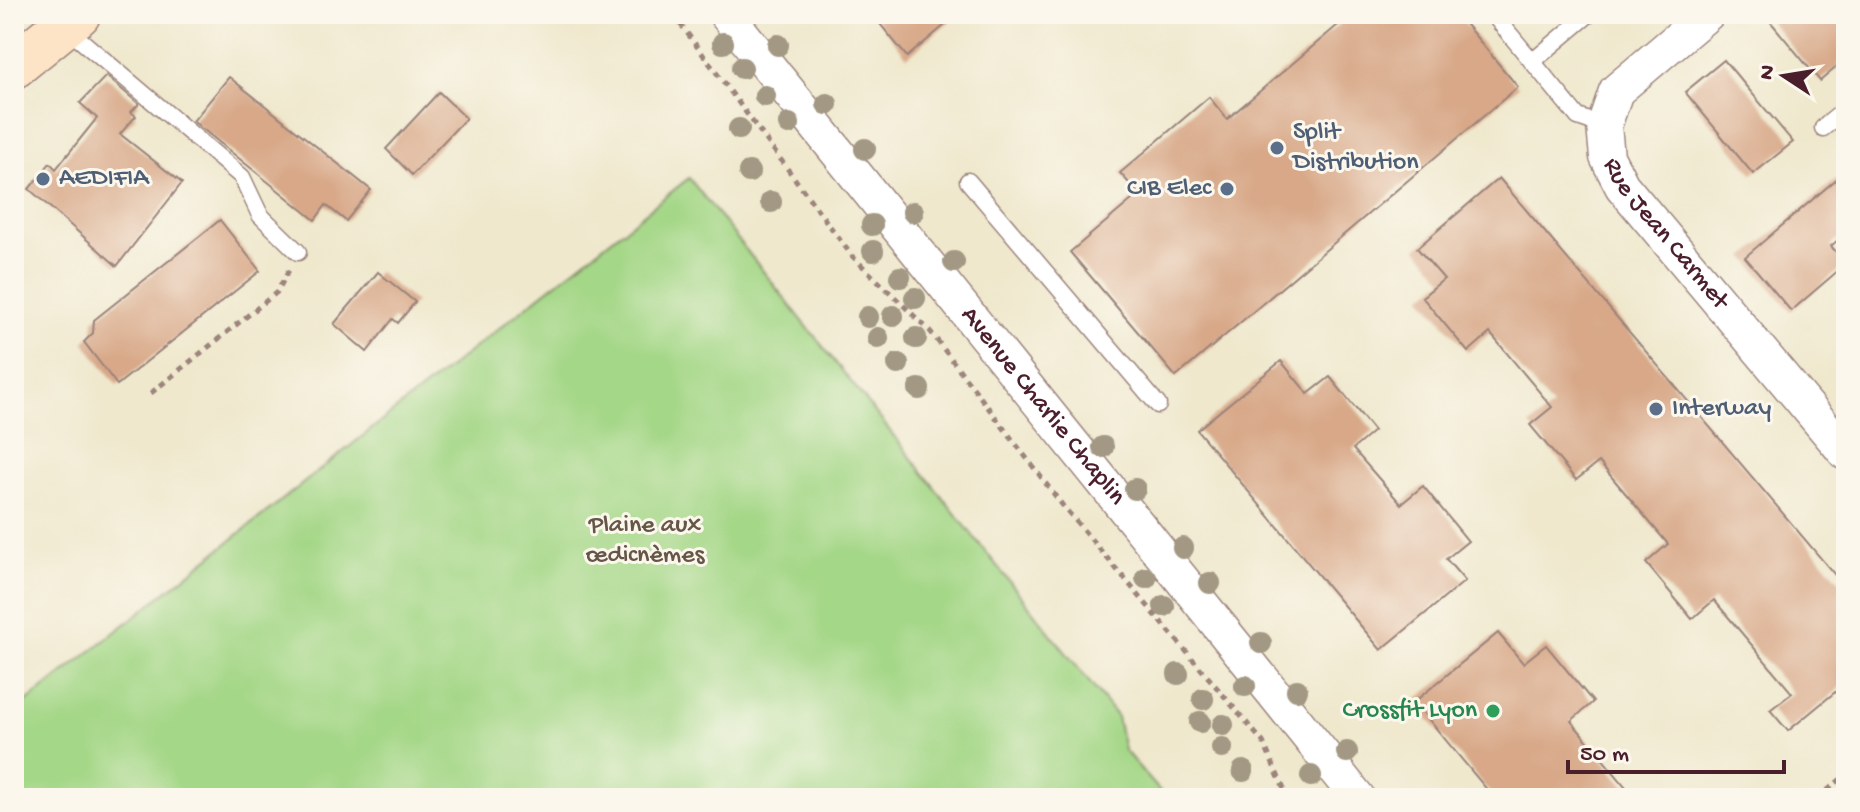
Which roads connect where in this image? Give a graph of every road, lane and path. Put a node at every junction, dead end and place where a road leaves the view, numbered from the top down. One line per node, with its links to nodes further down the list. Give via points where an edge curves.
1 (673, 14): 18 (path, Avenue Charlie Chaplin, via 852,256 930,331 1063,506 1263,742)
2 (726, 14): 19 (street, Avenue Charlie Chaplin)
3 (1493, 14): 7 (lane)
4 (1589, 14): 7 (lane)
5 (1707, 14): 10 (street, Rue Jean Carmet, via 1616,91)
6 (71, 20): 8 (street); 13 (lane, via 242,177 260,215)
7 (1532, 62): 10 (lane, via 1578,117)
8 (14, 66)
9 (1846, 109): 11 (lane)
10 (1604, 126): 16 (street, Rue Jean Carmet, via 1607,157 1622,186)
11 (1823, 128)
12 (968, 181): 15 (lane)
13 (298, 252): 14 (path, via 277,292)
14 (151, 393)
15 (1158, 405)
16 (1846, 453)
17 (1846, 775): 20 (path)
18 (1288, 798)
19 (1358, 798)
20 (1818, 798)

